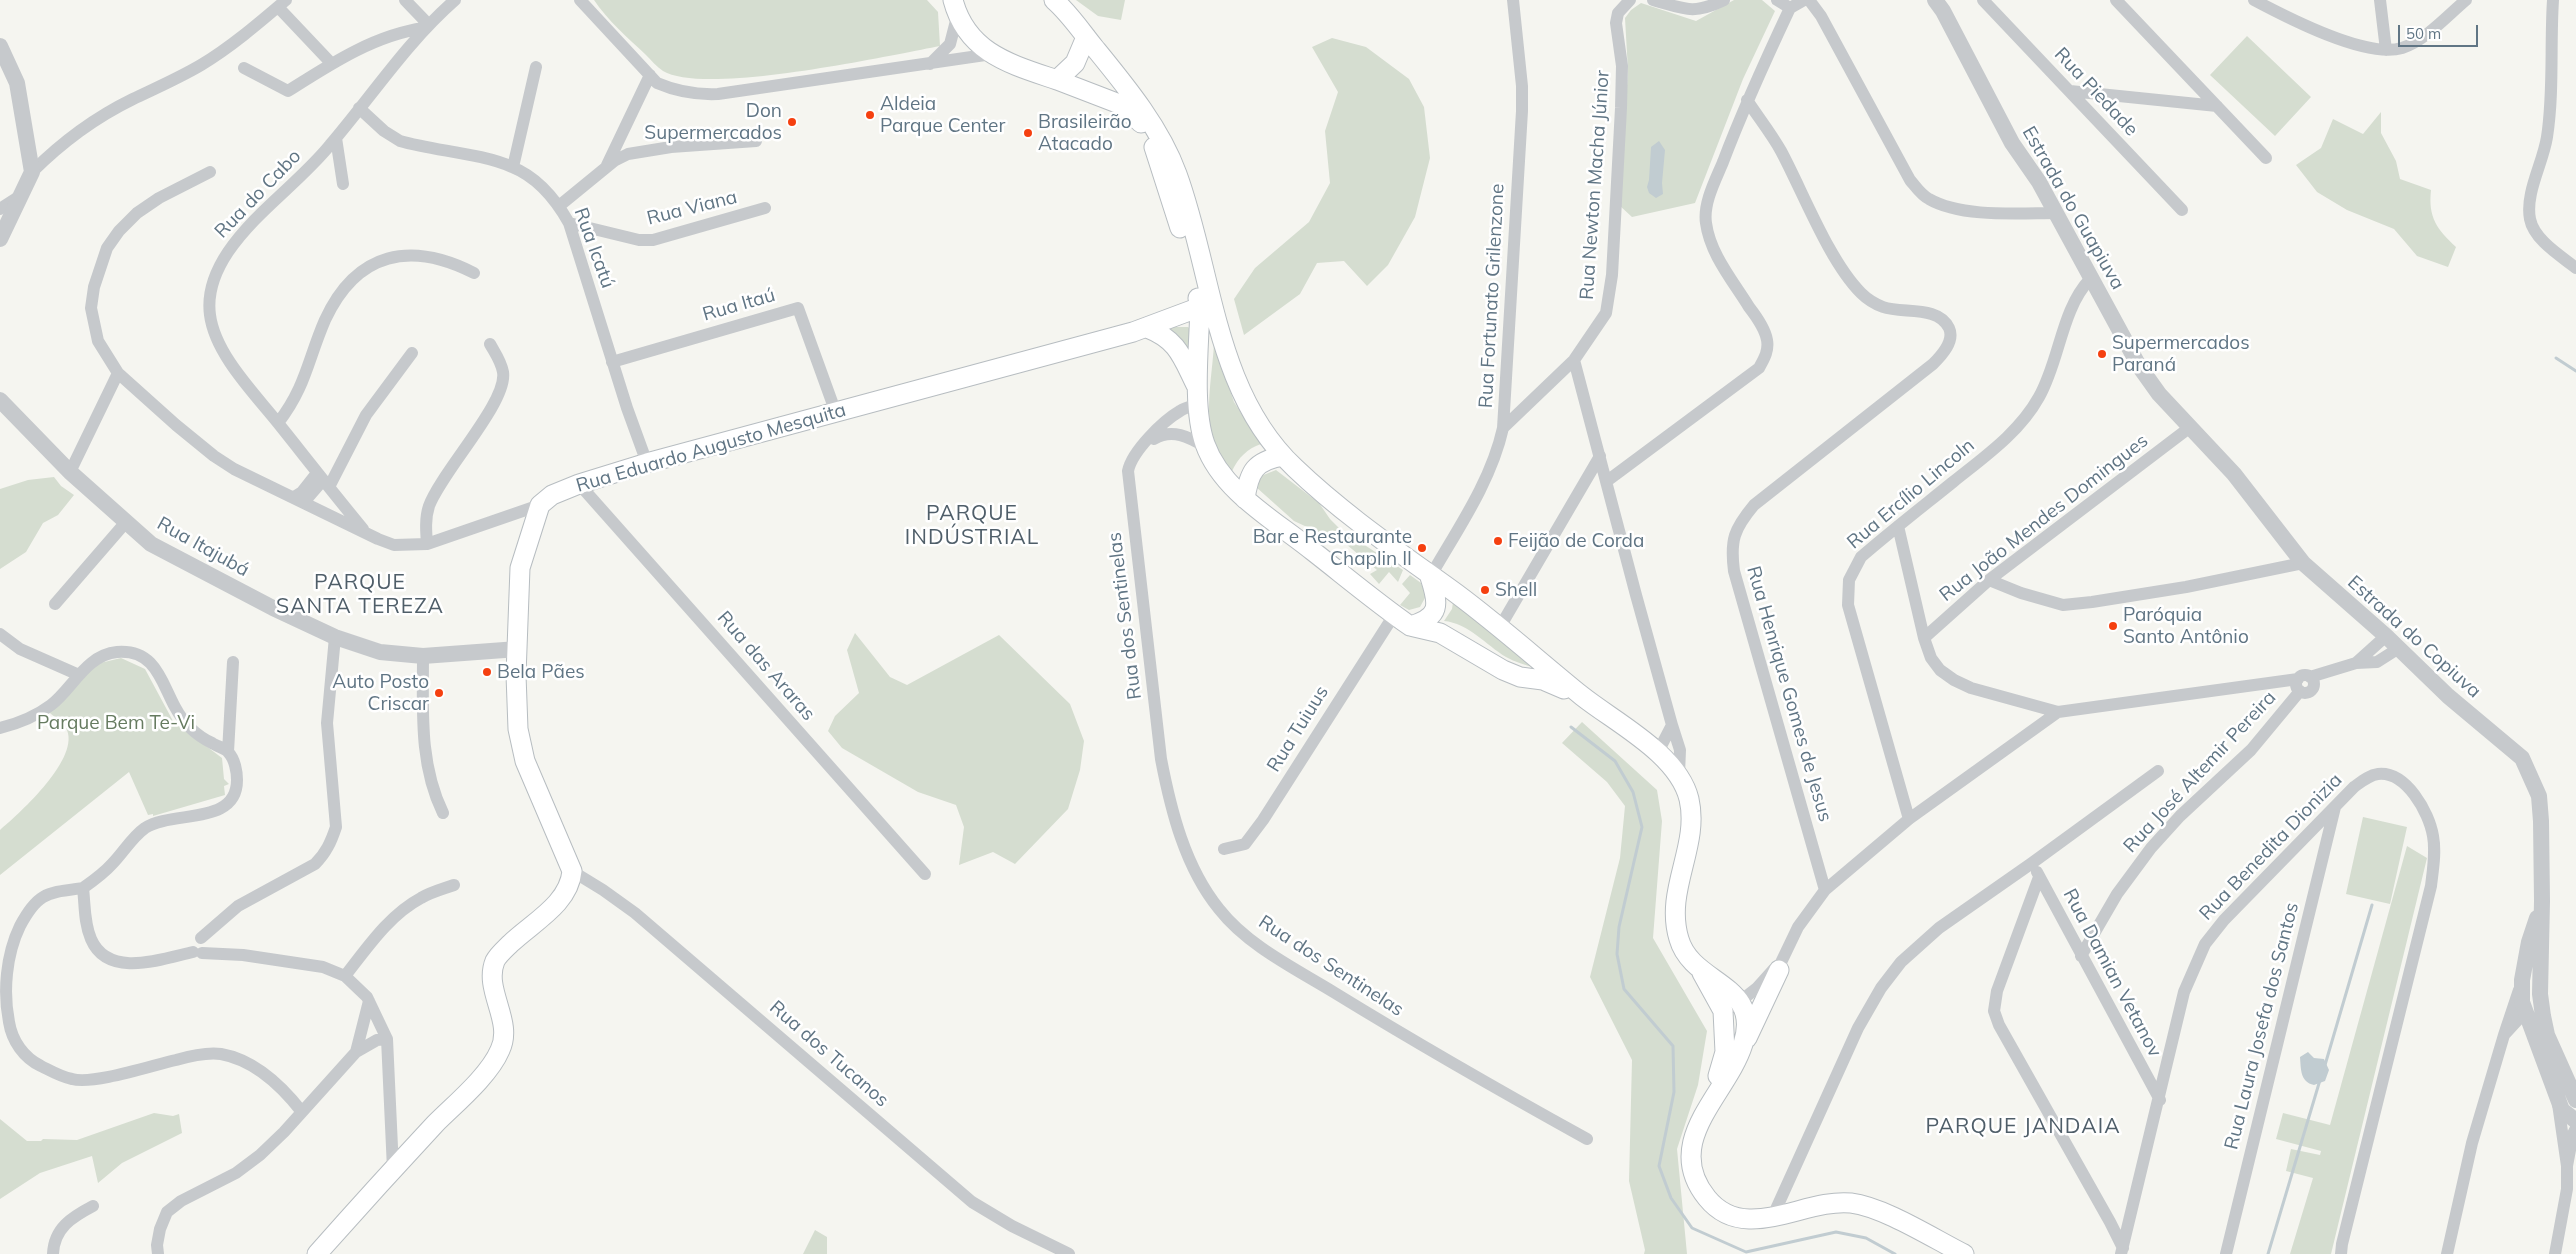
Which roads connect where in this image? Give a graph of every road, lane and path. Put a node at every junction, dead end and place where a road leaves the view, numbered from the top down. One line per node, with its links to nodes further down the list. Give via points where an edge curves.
1 (405, 0): 22 (street)
2 (455, 0): 22 (street, Rua do Cabo)
3 (580, 0): 31 (street)
4 (1054, 0): 23 (main road)
5 (1513, 0): 67 (street, Rua Fortunato Grilenzone, via 1522,112)
6 (1630, 0): 60 (street, Rua Newton Macha Júnior, via 1618,13 1616,23 1622,85 1610,292 1606,313)
7 (1653, 0): 8 (street, via 1697,10)
8 (1724, 0)
9 (1777, 0): 20 (street)
10 (1804, 0): 20 (street)
11 (1809, 0): 50 (street, via 1821,16 1910,180 1928,199 1944,206 1968,210)
12 (1983, 0): 33 (street, Rua Piedade)
13 (2116, 0): 35 (street)
14 (2254, 0): 25 (street, via 2336,37)
15 (2380, 0): 25 (street)
16 (2466, 0): 25 (street, via 2416,41)
17 (2553, 0): 53 (street, via 2547,137 2530,201 2530,219 2548,246)
18 (282, 4): 27 (street); 42 (street, via 224,50 85,126 55,148)
19 (1941, 4): 50 (street, Estrada do Guapiuva, via 2012,143)
20 (1790, 8): 34 (street)
21 (955, 9): 26 (main road, via 970,36); 28 (street, via 950,44)
22 (426, 26): 27 (street, via 395,34); 36 (street, Rua do Cabo)
23 (1086, 37): 32 (main road, via 1075,63); 71 (main road, via 1130,92 1176,170 1236,383 1257,422)
24 (0, 46): 42 (street, via 17,84)
25 (2386, 50)
26 (992, 54): 28 (street); 32 (main road, via 1022,69)
27 (331, 63): 30 (street, via 288,91)
28 (930, 64): 31 (street, via 704,94 674,90 657,83)
29 (536, 67): 40 (street)
30 (244, 68)
31 (650, 76): 41 (street)
32 (1057, 80): 56 (main road, via 1122,104 1150,133 1185,244)
33 (2070, 91): 35 (street); 49 (street, Rua Piedade)
34 (1747, 100): 76 (street, via 1715,182 1705,221 1716,253 1762,328 1767,341 1767,355 1759,368); 121 (street, Rua Henrique Gomes de Jesus, via 1780,149 1838,261 1860,291 1882,306 1936,315 1950,330 1950,341 1933,364 1754,505 1735,530 1732,545 1734,571)
35 (2217, 106): 39 (street)
36 (359, 108): 37 (street, Rua do Cabo); 40 (street, Rua Icatú, via 400,140)
37 (336, 138): 44 (street); 66 (street, Rua do Cabo, via 233,246 209,296 210,316 224,351)
38 (756, 141): 41 (street, via 645,150 628,154)
39 (2266, 158)
40 (513, 167): 46 (street, Rua Icatú, via 543,188)
41 (606, 167): 46 (street)
42 (32, 172): 45 (street)
43 (210, 172): 62 (street, via 137,213 107,248 94,287 91,308 98,341)
44 (343, 184)
45 (22, 195): 48 (street); 52 (street)
46 (559, 206): 51 (street, Rua Icatú)
47 (765, 208): 51 (street, Rua Viana, via 654,240 639,240)
48 (0, 209)
49 (2182, 210)
50 (2057, 213): 55 (street, Estrada do Guapiuva)
51 (569, 223): 61 (street, Rua Icatú)
52 (0, 237)
53 (2576, 268)
54 (474, 273): 66 (street, via 448,260 414,254 394,257 365,270 350,283 326,318 296,399)
55 (2090, 279): 68 (street, Estrada do Guapiuva, via 2139,366); 82 (street, Rua Ercílio Lincoln, via 2082,287 2073,306 2040,396 2027,415 1999,445)
56 (1200, 307): 57 (main road, Rua Eduardo Augusto Mesquita); 63 (main road)
57 (1147, 328): 63 (main road, via 1163,334 1175,345); 65 (main road, Rua Eduardo Augusto Mesquita)
58 (490, 344): 84 (street, via 503,372 502,385 497,399 449,468 429,506 425,526)
59 (412, 353): 75 (street)
60 (1574, 360): 67 (street, Rua Newton Macha Júnior); 72 (street)
61 (612, 362): 65 (street, Rua Itaú, via 798,308); 73 (street, Rua Icatú)
62 (118, 373): 74 (street); 79 (street, via 214,456)
63 (1198, 397): 69 (street, Rua dos Sentinelas); 70 (main road)
64 (0, 400): 74 (street, Rua Itajubá)
65 (836, 413): 73 (main road, Rua Eduardo Augusto Mesquita)
66 (278, 423): 75 (street, Rua do Cabo)
67 (1503, 428): 86 (street, Rua Fortunato Grilenzone, via 1497,456)
68 (2189, 428): 85 (street, Estrada do Copiuva, via 2234,474); 87 (street, Rua João Mendes Domingues)
69 (1143, 445): 70 (street, Rua dos Sentinelas, via 1168,433 1190,438); 146 (street, Rua dos Sentinelas, via 1129,463 1128,479 1161,759 1176,825 1189,858 1214,901 1236,927 1280,960 1411,1040)
70 (1206, 447): 78 (main road, via 1220,472)
71 (1283, 456): 78 (main road, via 1268,458 1255,468 1248,480); 86 (main road)
72 (1600, 456): 76 (street); 91 (street)
73 (647, 463): 77 (main road, Rua Eduardo Augusto Mesquita)
74 (70, 472): 81 (street, Rua Itajubá)
75 (323, 480): 79 (street); 83 (street, Rua do Cabo)
76 (1607, 480): 105 (street)
77 (579, 484): 80 (main road, Rua Eduardo Augusto Mesquita, via 552,495); 117 (street, Rua das Araras)
78 (1245, 498): 89 (main road)
79 (299, 500): 83 (street)
80 (540, 505): 84 (street); 97 (main road, via 520,568)
81 (126, 522): 88 (street); 94 (street, Rua Itajubá, via 151,544)
82 (1898, 526): 95 (street); 113 (street, Rua Ercílio Lincoln, via 1861,556 1849,580 1848,605)
83 (364, 531): 84 (street, via 394,545)
84 (427, 544)
85 (2303, 563): 87 (street, via 2186,587 2063,605); 93 (street, Estrada do Copiuva)
86 (1430, 577): 90 (main road, via 1437,600 1434,612 1424,622); 91 (main road)
87 (1989, 580): 95 (street, Rua João Mendes Domingues)
88 (55, 604)
89 (1394, 615): 90 (main road); 114 (street, Rua Tuiuus, via 1263,820 1245,844)
90 (1410, 626): 103 (main road, via 1440,633 1503,670 1520,677 1543,680)
91 (1500, 627): 103 (main road)
92 (0, 634): 101 (street, via 20,649)
93 (2386, 636): 96 (street, Estrada do Copiuva); 100 (street)
94 (335, 637): 98 (street, Rua Itajubá, via 380,652); 123 (street, via 327,723 336,827 331,840 315,864 238,906 201,938 206,944)
95 (1924, 638): 104 (street, via 1931,658 1954,680 1971,688)
96 (2399, 648): 100 (street, via 2377,662); 122 (street, Estrada do Copiuva, via 2448,696 2522,758 2539,796)
97 (518, 649): 98 (street, Rua Itajubá); 116 (main road, via 518,729 525,761)
98 (423, 656): 112 (street, via 424,751 434,796)
99 (233, 662): 107 (street)
100 (2356, 663): 102 (street)
101 (79, 675): 106 (street, via 52,704 27,721); 107 (street, via 105,655 126,652 142,657 152,663 182,720 204,739)
102 (2303, 682): 104 (street); 124 (street, Rua José Altemir Pereira, via 2251,750 2180,816 2151,848 2122,886)
103 (1584, 698): 108 (main road)
104 (2058, 712): 113 (street)
105 (1672, 725): 108 (street); 110 (street, via 1680,750)
106 (0, 728)
107 (228, 752): 120 (street, via 237,771 237,787 229,803 214,813 177,817 146,828 111,866)
108 (1658, 752): 110 (main road)
109 (2158, 771): 115 (street)
110 (1679, 774): 126 (main road, via 1688,795 1691,820 1690,844 1678,879 1675,923 1685,954)
111 (2335, 807): 141 (street, Rua Benedita Dionizia, via 2224,920 2205,944 2184,992); 159 (street, Rua Laura Josefa dos Santos); 160 (street, Rua Benedita Dionizia, via 2354,787 2380,774 2410,788 2430,820 2434,838 2431,886)
112 (443, 813)
113 (1908, 819): 121 (street)
114 (1224, 849)
115 (2032, 864): 118 (street, Rua Damian Vetanov); 151 (street, via 1939,928 1901,962 1881,988 1858,1028)
116 (572, 871): 148 (main road, via 569,887 558,904 529,926 496,961 493,978 504,1028 500,1052 486,1071); 156 (street, Rua dos Tucanos, via 642,919 972,1202)
117 (924, 874)
118 (2039, 877): 124 (street, Rua Damian Vetanov); 152 (street, via 1997,991 1994,1011 2110,1222)
119 (454, 884): 127 (street, via 405,908 375,938)
120 (83, 888): 123 (street, via 90,938 105,955 133,965); 144 (street, via 49,892 43,896 25,917 14,943 7,973 5,1004 10,1030 31,1062 74,1080 192,1056 218,1054 243,1059 264,1073 288,1094)
121 (1825, 890): 125 (street, via 1798,927)
122 (2542, 901): 128 (street, Estrada do Copiuva, via 2529,942); 129 (street, Estrada do Copiuva)
123 (198, 952): 127 (street, via 323,967)
124 (2081, 956): 141 (street, Rua Damian Vetanov)
125 (1782, 962): 130 (street, via 1757,988); 135 (street); 138 (main road)
126 (1701, 970): 130 (main road); 134 (main road)
127 (345, 976): 131 (street)
128 (2522, 980): 129 (street, via 2533,979); 132 (street, Estrada do Copiuva); 136 (street)
129 (2540, 989): 133 (street, Estrada do Copiuva)
130 (1740, 999): 134 (street); 135 (main road)
131 (369, 1001): 137 (street); 139 (street)
132 (2524, 1007): 133 (street, via 2532,1013); 136 (street); 143 (street, Estrada do Copiuva)
133 (2541, 1007): 140 (street, Estrada do Copiuva, via 2547,1035)
134 (1724, 1017): 142 (main road, via 1725,1052)
135 (1747, 1019): 138 (main road)
136 (2504, 1035): 161 (street, via 2472,1143)
137 (387, 1039): 139 (street, via 378,1040); 148 (street)
138 (1744, 1043): 142 (main road)
139 (356, 1052): 144 (street)
140 (2573, 1094): 143 (street, Estrada do Copiuva, via 2563,1089)
141 (2160, 1100): 152 (street, Rua Benedita Dionizia)
142 (1711, 1101): 151 (main road, via 1694,1140 1691,1160 1694,1176 1715,1206 1733,1216)
143 (2558, 1101): 145 (street, Estrada do Copiuva, via 2562,1110); 147 (street)
144 (302, 1112): 154 (street, via 260,1155 236,1173 180,1201 167,1212 160,1229)
145 (2575, 1121): 147 (street)
146 (1586, 1139)
147 (2567, 1166): 162 (street, via 2567,1189)
148 (392, 1169): 155 (main road)
149 (93, 1206): 153 (street, via 61,1228)
150 (1868, 1207): 151 (main road, via 1848,1203 1818,1206); 157 (main road); 158 (main road)
151 (1772, 1218)
152 (2122, 1251)
153 (53, 1254)
154 (158, 1254)
155 (317, 1254)
156 (1069, 1254)
157 (1935, 1254)
158 (1964, 1254)
159 (2226, 1254)
160 (2341, 1254)
161 (2447, 1254)
162 (2555, 1254)

